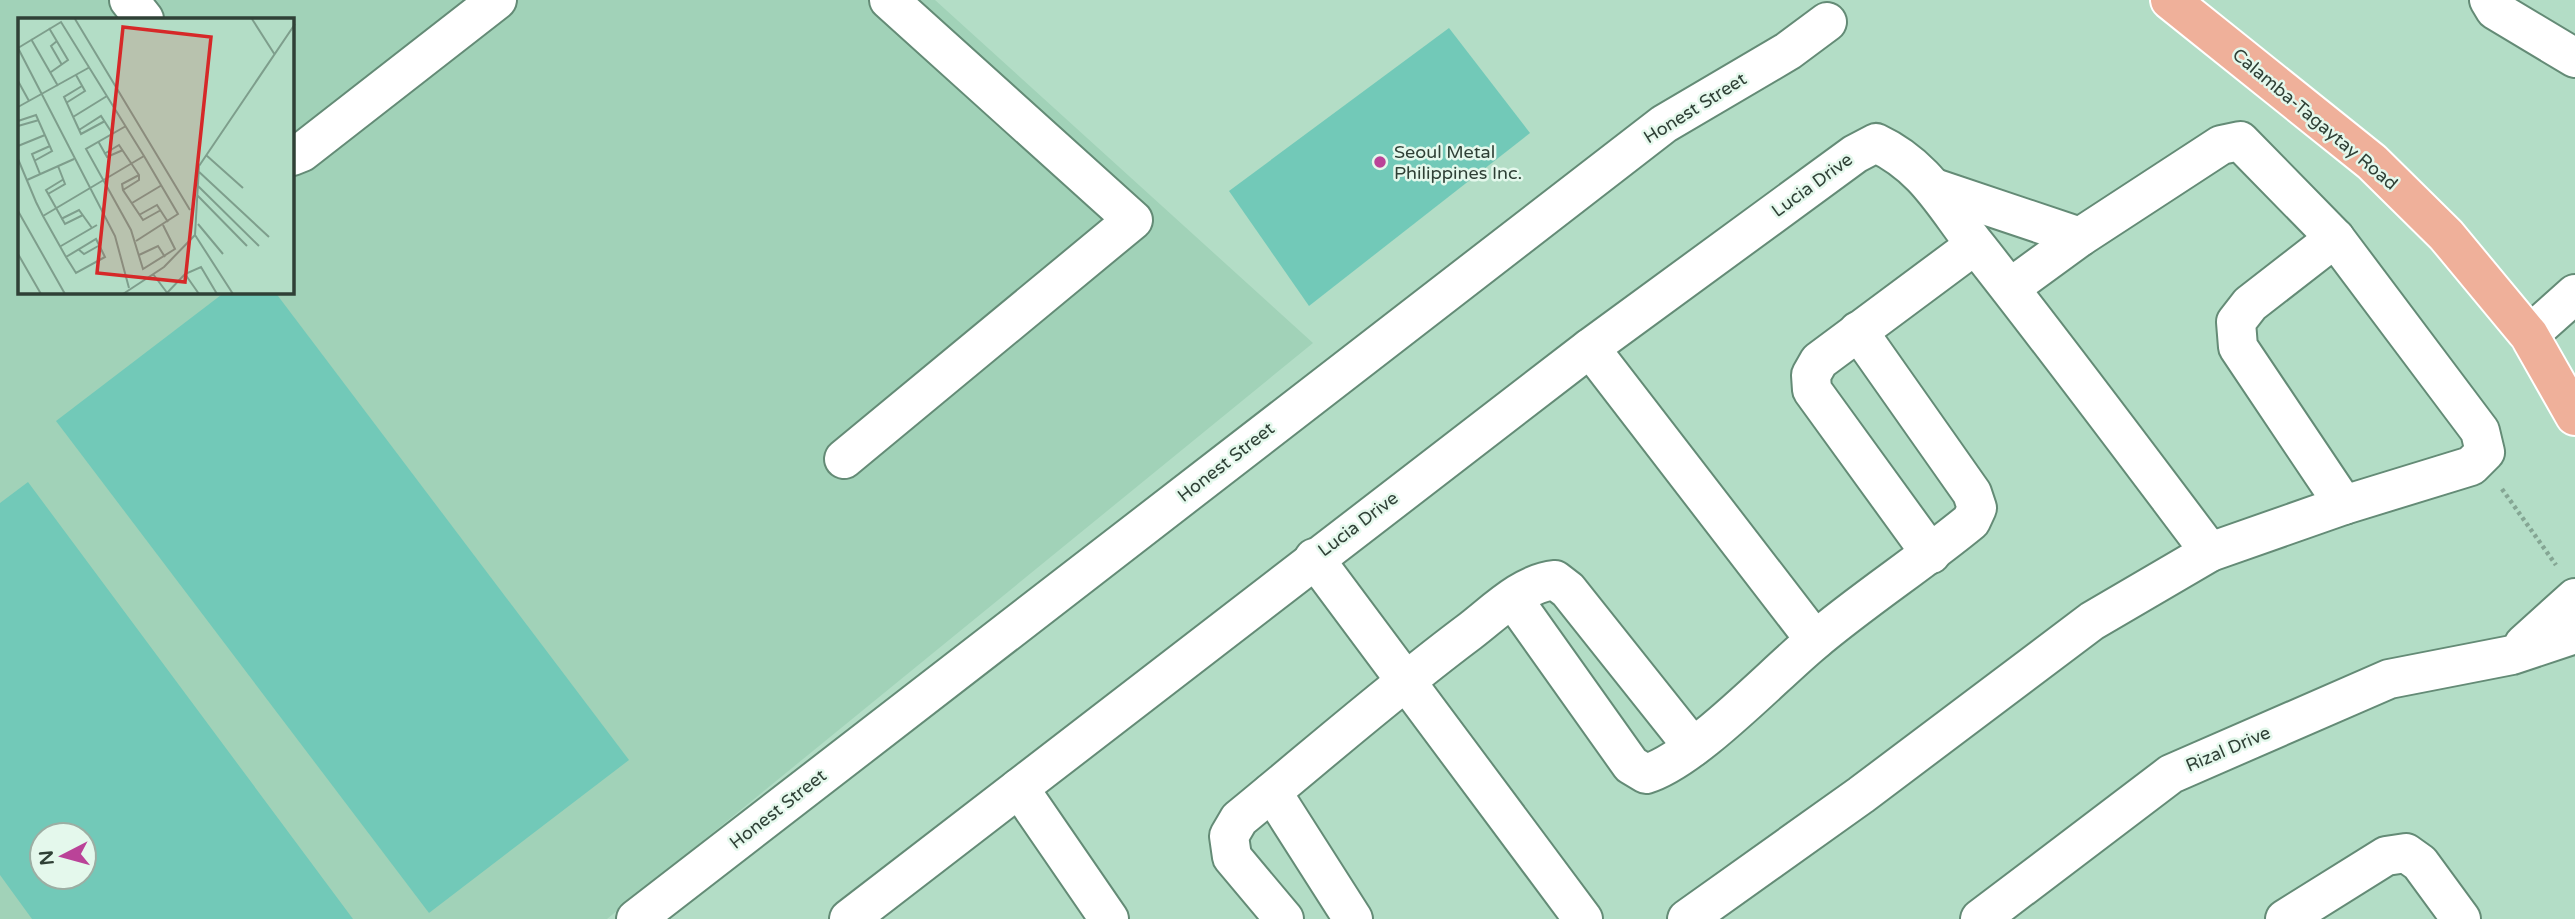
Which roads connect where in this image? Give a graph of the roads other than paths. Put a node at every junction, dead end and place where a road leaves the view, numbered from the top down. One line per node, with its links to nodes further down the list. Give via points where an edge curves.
1 (129, 0): 6 (street)
2 (496, 0): 9 (street)
3 (889, 0): 20 (street, via 1133,220)
4 (2170, 0): 17 (main road, Calamba-Tagaytay Road, via 2372,162 2446,235)
5 (2497, 4): 8 (street)
6 (143, 18)
7 (1827, 22): 34 (street, Honest Street, via 1788,51 1664,124)
8 (2575, 58)
9 (294, 155)
10 (1937, 189): 11 (street); 13 (street); 18 (street, Lucia Drive, via 1895,152 1876,143)
11 (2080, 237): 12 (street, via 2221,145 2240,141); 14 (street)
12 (2335, 238): 21 (street, via 2250,304 2236,322 2238,347); 21 (street, via 2480,431 2485,452 2470,466)
13 (1975, 245): 14 (street); 16 (street)
14 (2010, 288): 22 (street)
15 (2575, 294): 17 (street)
16 (1857, 331): 23 (street, via 1972,493 1977,508 1971,521); 23 (street, via 1819,361 1811,375 1812,390)
17 (2529, 335): 19 (main road, Calamba-Tagaytay Road)
18 (1590, 348): 24 (street, Lucia Drive); 28 (street)
19 (2575, 416)
20 (844, 458)
21 (2344, 505): 22 (street)
22 (2210, 552): 40 (street, via 2092,621)
23 (1931, 554): 28 (street)
24 (1314, 558): 30 (street); 32 (street, Lucia Drive)
25 (2567, 583): 29 (street)
26 (1513, 599): 30 (street); 31 (street, via 1541,582 1555,580 1568,590); 31 (street, via 1631,765 1646,774 1664,769)
27 (2575, 634): 29 (street, Rizal Drive)
28 (1815, 640): 31 (street)
29 (2512, 655): 41 (street, Rizal Drive, via 2389,679 2171,774)
30 (1405, 681): 33 (street); 39 (street)
31 (1693, 747)
32 (1019, 788): 35 (street, Lucia Drive); 36 (street)
33 (1272, 792): 37 (street, via 1239,819 1229,836 1232,857); 38 (street)
34 (636, 919)
35 (849, 919)
36 (1109, 919)
37 (1284, 919)
38 (1353, 919)
39 (1583, 919)
40 (1687, 919)
41 (1980, 919)
42 (2286, 919): 43 (street, via 2386,856 2406,853 2420,863)
43 (2461, 919)

